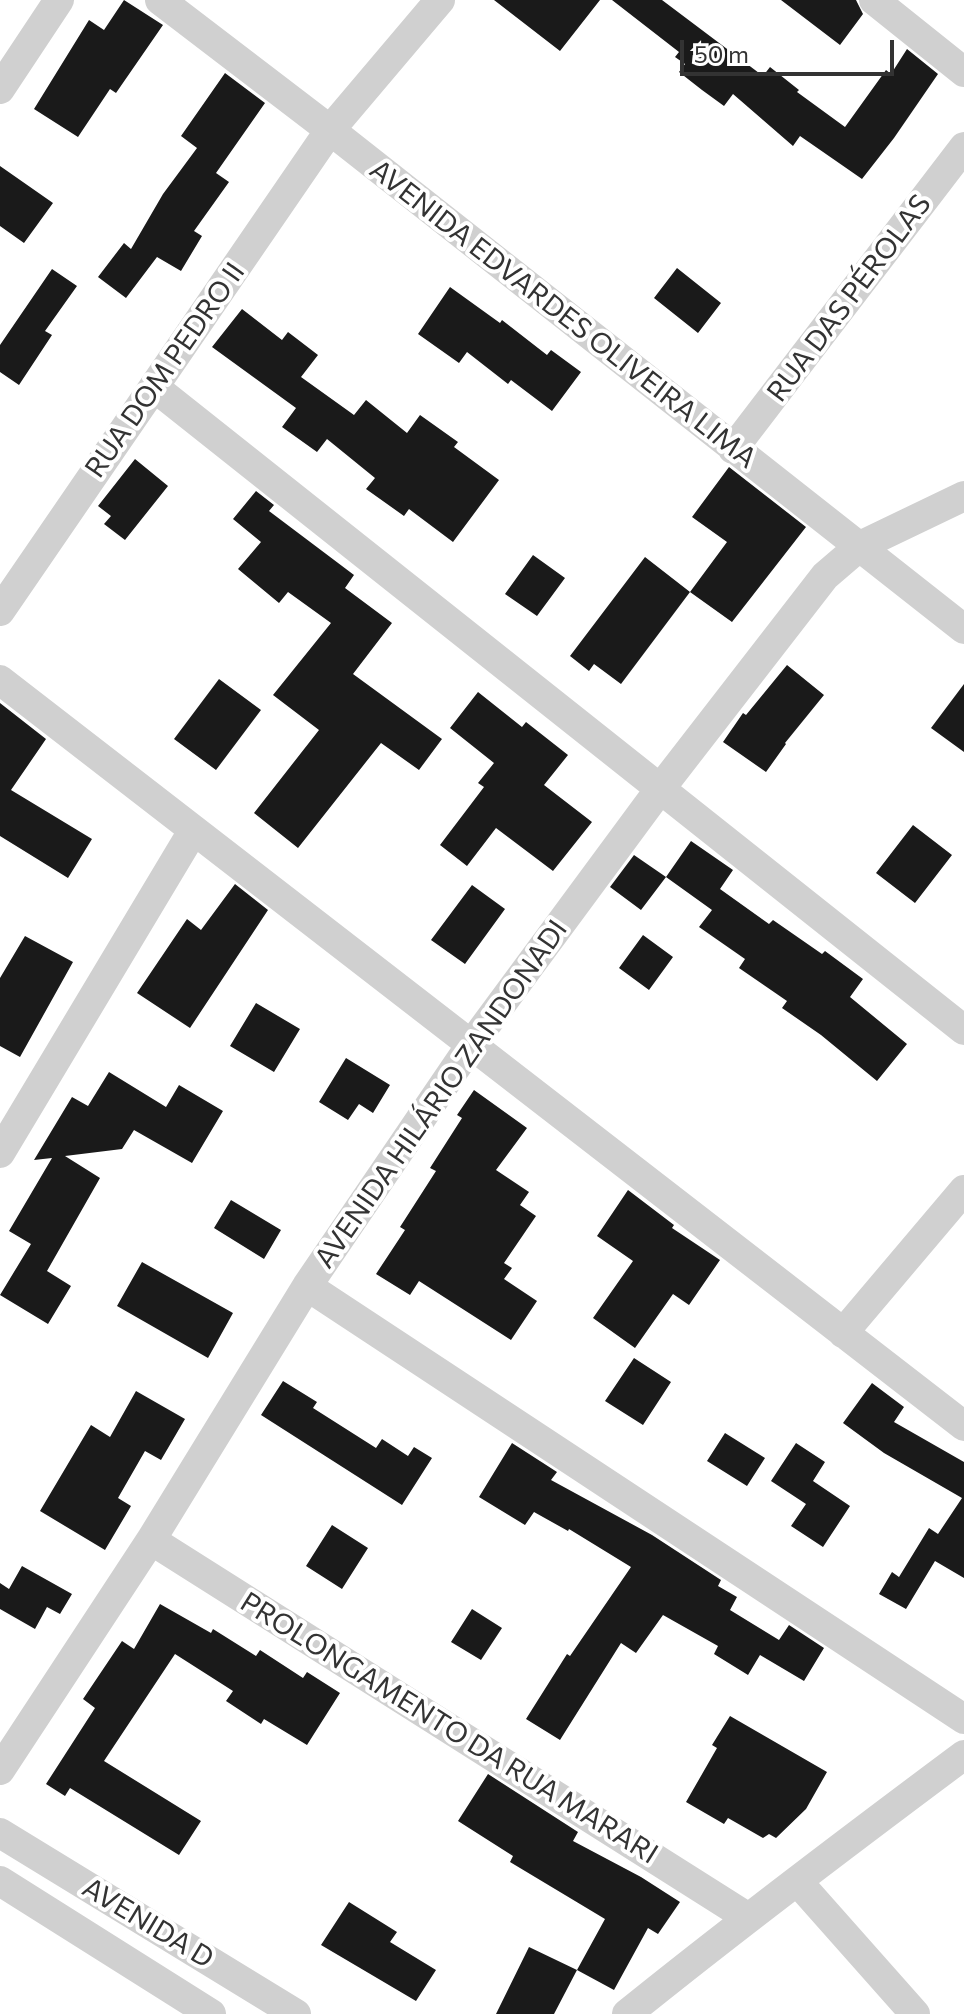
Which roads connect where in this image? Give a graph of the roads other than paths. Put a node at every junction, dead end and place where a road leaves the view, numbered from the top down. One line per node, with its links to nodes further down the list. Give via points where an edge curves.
1 (59, 0): 6 (street)
2 (160, 0): 7 (street, AVENIDA EDVARDES OLIVEIRA LIMA)
3 (440, 0): 7 (street, RUA DOM PEDRO II)
4 (874, 0): 5 (street)
5 (964, 72)
6 (0, 89)
7 (330, 130): 9 (street, RUA DOM PEDRO II); 10 (street, AVENIDA EDVARDES OLIVEIRA LIMA)
8 (964, 147): 10 (street, RUA DAS PÉROLAS)
9 (154, 387): 13 (street, RUA DOM PEDRO II); 16 (street)
10 (733, 449): 12 (street, AVENIDA EDVARDES OLIVEIRA LIMA)
11 (964, 496): 12 (street, AVENIDA HILÁRIO ZANDONADI)
12 (860, 546): 14 (street, AVENIDA EDVARDES OLIVEIRA LIMA); 16 (street, AVENIDA HILÁRIO ZANDONADI, via 825,576)
13 (1, 605)
14 (964, 629)
15 (0, 680): 17 (street)
16 (660, 789): 18 (street); 19 (street, AVENIDA HILÁRIO ZANDONADI)
17 (193, 831): 19 (street); 20 (street)
18 (964, 1030)
19 (471, 1045): 22 (street, AVENIDA HILÁRIO ZANDONADI); 23 (street)
20 (0, 1153)
21 (964, 1190): 23 (street)
22 (307, 1286): 25 (street, AVENIDA HILÁRIO ZANDONADI); 26 (street)
23 (843, 1333): 24 (street)
24 (964, 1426)
25 (151, 1540): 28 (street, AVENIDA HILÁRIO ZANDONADI); 32 (street, PROLONGAMENTO DA RUA MARARI)
26 (964, 1719)
27 (964, 1755): 31 (street)
28 (0, 1770)
29 (0, 1833): 33 (street, AVENIDA D)
30 (0, 1881): 34 (street)
31 (798, 1882): 32 (street); 37 (street)
32 (747, 1917): 36 (street)
33 (217, 1964): 34 (street); 35 (street, AVENIDA D)
34 (192, 2010)
35 (296, 2014)
36 (627, 2014)
37 (915, 2014)

